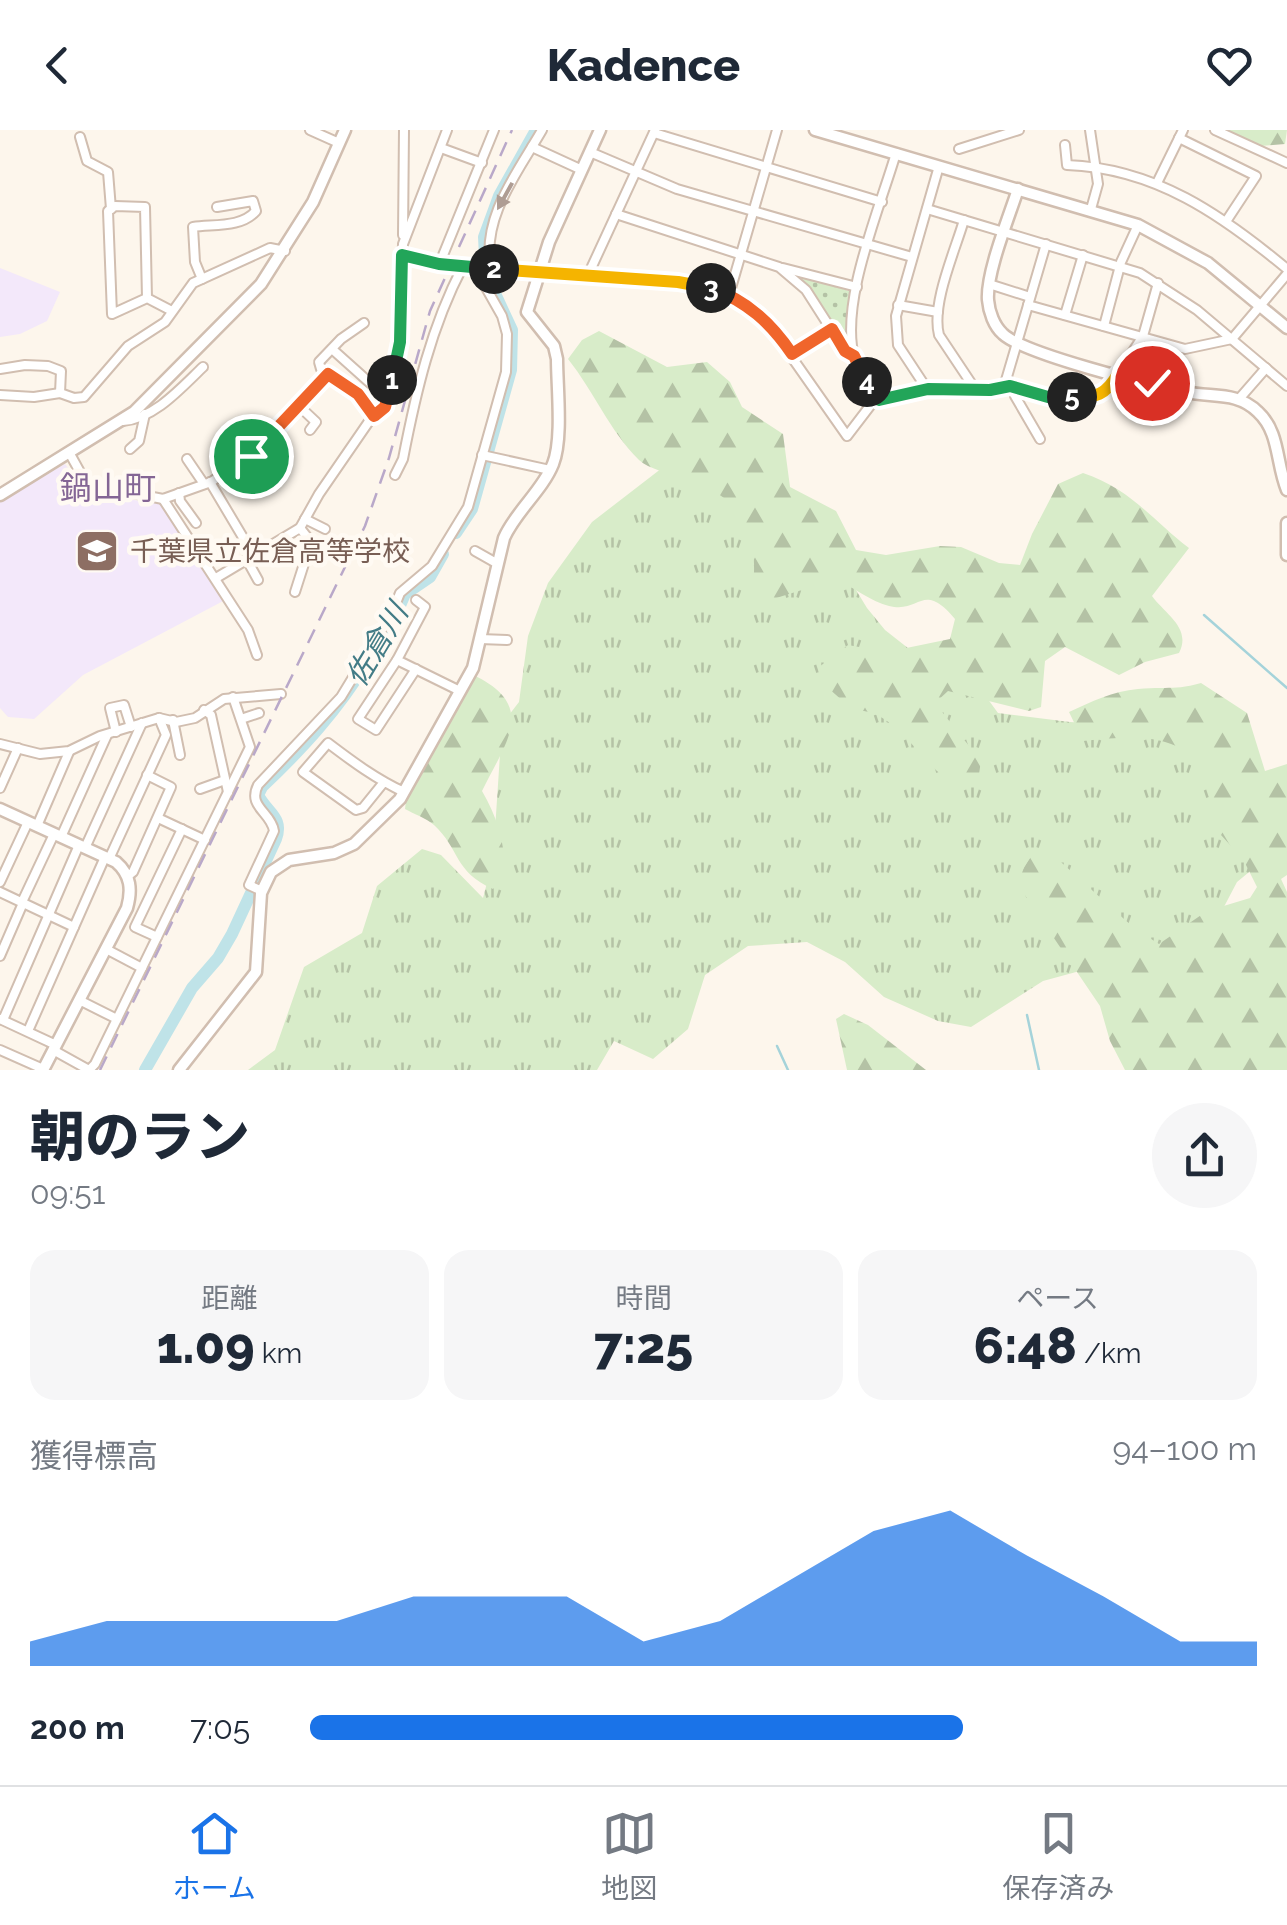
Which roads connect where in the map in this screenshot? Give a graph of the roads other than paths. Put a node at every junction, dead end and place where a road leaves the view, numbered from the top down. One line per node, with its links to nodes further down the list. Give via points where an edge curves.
1 (310, 130): 16 (street)
2 (345, 130): 16 (street)
3 (404, 130): 45 (street)
4 (448, 130): 19 (street)
5 (494, 130): 24 (street)
6 (542, 130): 18 (street)
7 (600, 130): 21 (street)
8 (777, 130): 27 (street)
9 (815, 130): 22 (street)
10 (1019, 130): 20 (street)
11 (1090, 130): 26 (street)
12 (1215, 130): 23 (street)
13 (654, 131): 27 (street); 29 (street)
14 (1181, 134): 30 (street); 42 (street, via 1256,176)
15 (80, 137): 36 (street, via 87,161 108,172)
16 (340, 143): 48 (street)
17 (1065, 145): 26 (street, via 1067,165)
18 (532, 147): 28 (street); 57 (street, one-way to 57, via 494,217)
19 (441, 148): 24 (street); 45 (street)
20 (959, 149)
21 (590, 152): 28 (street); 29 (street)
22 (896, 153): 25 (street); 33 (street)
23 (1287, 163)
24 (482, 164): 53 (street)
25 (940, 166): 31 (street); 35 (street)
26 (1095, 166): 30 (street); 37 (street, via 1098,184)
27 (766, 168): 33 (street); 38 (street)
28 (582, 170): 58 (street)
29 (635, 173): 38 (street); 39 (street)
30 (1157, 184): 42 (street)
31 (1018, 188): 37 (street); 44 (street)
32 (242, 201): 34 (street); 40 (street); 40 (street, via 253,201 256,211)
33 (882, 202): 46 (street)
34 (217, 207)
35 (926, 208): 41 (street); 52 (street)
36 (111, 209): 66 (street, via 145,206); 66 (street, via 112,314)
37 (1090, 209): 43 (street)
38 (754, 211): 46 (street); 51 (street)
39 (616, 214): 51 (street); 60 (street)
40 (241, 220): 61 (street, via 192,227)
41 (964, 220): 44 (street); 71 (street)
42 (1227, 220): 59 (street)
43 (1138, 225): 55 (street); 69 (street, via 1208,263)
44 (1005, 232): 47 (street); 63 (street)
45 (404, 242): 50 (street)
46 (869, 244): 52 (street); 64 (street)
47 (1046, 244): 49 (street); 67 (street)
48 (285, 251): 61 (street, via 270,248); 101 (street, via 261,284)
49 (1083, 254): 55 (street); 72 (street)
50 (402, 255): 53 (street); 100 (street, via 400,342 388,401)
51 (740, 255): 56 (street); 65 (street)
52 (912, 257): 68 (street)
53 (439, 264): 54 (street)
54 (463, 266): 57 (street); 111 (street, via 432,338)
55 (1120, 266): 62 (street); 74 (street)
56 (778, 267): 64 (street); 76 (street, via 806,290)
57 (486, 268): 58 (street); 107 (street, via 485,286 507,334 506,372)
58 (537, 272): 60 (street); 110 (street, via 527,312 557,358)
59 (1287, 272): 69 (street)
60 (588, 276): 65 (street, via 678,282)
61 (202, 279): 70 (street)
62 (1158, 283): 77 (street); 78 (street)
63 (989, 284): 67 (street); 79 (street, via 993,320)
64 (856, 287): 82 (street, via 850,316)
65 (728, 296): 81 (street, via 765,320)
66 (148, 298): 70 (street)
67 (1029, 301): 72 (street); 79 (street)
68 (898, 304): 71 (street); 92 (street, via 898,345)
69 (1261, 306): 75 (street); 78 (street)
70 (172, 311): 94 (street, via 157,330 128,346 84,397)
71 (938, 312): 93 (street, via 939,334)
72 (1065, 315): 74 (street)
73 (364, 323): 80 (street)
74 (1104, 326): 77 (street)
75 (1287, 328)
76 (832, 329): 81 (street); 82 (street)
77 (1142, 337): 78 (street, via 1185,349); 87 (street)
78 (1232, 340): 84 (street)
79 (1017, 344): 87 (street); 90 (street)
80 (332, 349): 86 (street, via 319,362); 88 (street)
81 (792, 354): 97 (street, via 847,436)
82 (854, 356): 97 (street)
83 (203, 367): 99 (street)
84 (1266, 368): 89 (street); 96 (street)
85 (0, 369): 94 (street, via 48,366 60,371)
86 (328, 374): 98 (street); 100 (street, via 358,394)
87 (1118, 374): 91 (street, via 1100,397 1048,397); 96 (street)
88 (370, 383)
89 (1287, 386)
90 (1004, 387): 91 (street); 93 (street)
91 (1017, 388): 103 (street)
92 (928, 389): 93 (street); 97 (street)
93 (974, 390)
94 (60, 393): 95 (street)
95 (0, 396)
96 (1239, 399): 108 (street, via 1268,423)
97 (879, 400)
98 (300, 406): 102 (street, via 316,422); 112 (street, via 260,449)
99 (145, 414): 101 (street); 105 (street, via 139,441)
100 (374, 416): 117 (street)
101 (122, 422): 106 (street)
102 (310, 430)
103 (1040, 439)
104 (1287, 447): 108 (street)
105 (130, 449)
106 (70, 454): 115 (street); 116 (street, via 91,492)
107 (487, 456): 110 (street); 167 (street, via 468,506 432,566 400,593 341,697 258,785 255,800 274,831 249,884)
108 (1278, 457): 113 (street)
109 (186, 460): 112 (street)
110 (550, 470): 125 (street, via 510,523)
111 (395, 475)
112 (207, 483): 114 (street); 124 (street, via 237,522)
113 (1287, 490)
114 (179, 493): 116 (street); 118 (street)
115 (0, 495)
116 (163, 498): 126 (street)
117 (305, 519): 120 (street); 121 (street)
118 (196, 523)
119 (1287, 523): 122 (street)
120 (300, 528): 124 (street); 128 (street, via 311,542)
121 (325, 529)
122 (1286, 548)
123 (475, 551): 125 (street)
124 (250, 558): 126 (street); 127 (street)
125 (498, 564): 130 (street)
126 (216, 578): 132 (street)
127 (258, 580)
128 (295, 592)
129 (416, 600): 133 (street, via 425,608)
130 (480, 638): 131 (street); 135 (street)
131 (507, 640)
132 (258, 655)
133 (397, 660): 134 (street); 134 (street, via 358,719 376,730)
134 (416, 670): 135 (street)
135 (460, 691): 156 (street)
136 (281, 694): 137 (street)
137 (233, 697): 138 (street); 141 (street)
138 (204, 710): 142 (street); 151 (street, via 211,715)
139 (259, 713): 141 (street)
140 (159, 718): 142 (street); 143 (street); 150 (street, via 166,734)
141 (241, 719): 155 (street, via 250,747)
142 (173, 720): 149 (street)
143 (142, 723): 144 (street); 163 (street)
144 (132, 727): 145 (street); 145 (street, via 124,704 110,708)
145 (112, 734): 148 (street); 161 (street)
146 (0, 744): 147 (street)
147 (18, 748): 148 (street); 153 (street)
148 (69, 752): 159 (street)
149 (180, 755)
150 (147, 776): 158 (street, via 171,786); 164 (street)
151 (225, 780): 154 (street); 155 (street)
152 (384, 782): 152 (street, via 328,743 303,772 356,810); 156 (street)
153 (0, 788)
154 (200, 789)
155 (228, 792): 162 (street)
156 (404, 792): 167 (street, via 354,844 288,860 271,872)
157 (1, 811): 159 (street)
158 (158, 818): 160 (street); 165 (street)
159 (32, 824): 161 (street); 166 (street)
160 (182, 829): 162 (street); 172 (street, via 135,927)
161 (58, 835): 163 (street); 169 (street)
162 (205, 840): 172 (street)
163 (82, 847): 164 (street); 170 (street)
164 (107, 858): 165 (street); 171 (street)
165 (128, 876): 173 (street, via 127,908)
166 (0, 882)
167 (262, 891): 184 (street, via 256,972)
168 (0, 892): 169 (street)
169 (23, 902): 170 (street); 174 (street)
170 (49, 915): 171 (street); 177 (street)
171 (74, 926): 179 (street)
172 (157, 937): 175 (street)
173 (106, 949): 175 (street); 176 (street)
174 (0, 956)
175 (142, 968): 178 (street)
176 (79, 1000): 178 (street); 180 (street)
177 (1, 1020): 179 (street)
178 (117, 1020): 183 (street)
179 (28, 1032): 180 (street)
180 (55, 1047): 182 (street); 183 (street)
181 (0, 1050): 182 (street)
182 (43, 1070)
183 (89, 1070)
184 (180, 1070)

